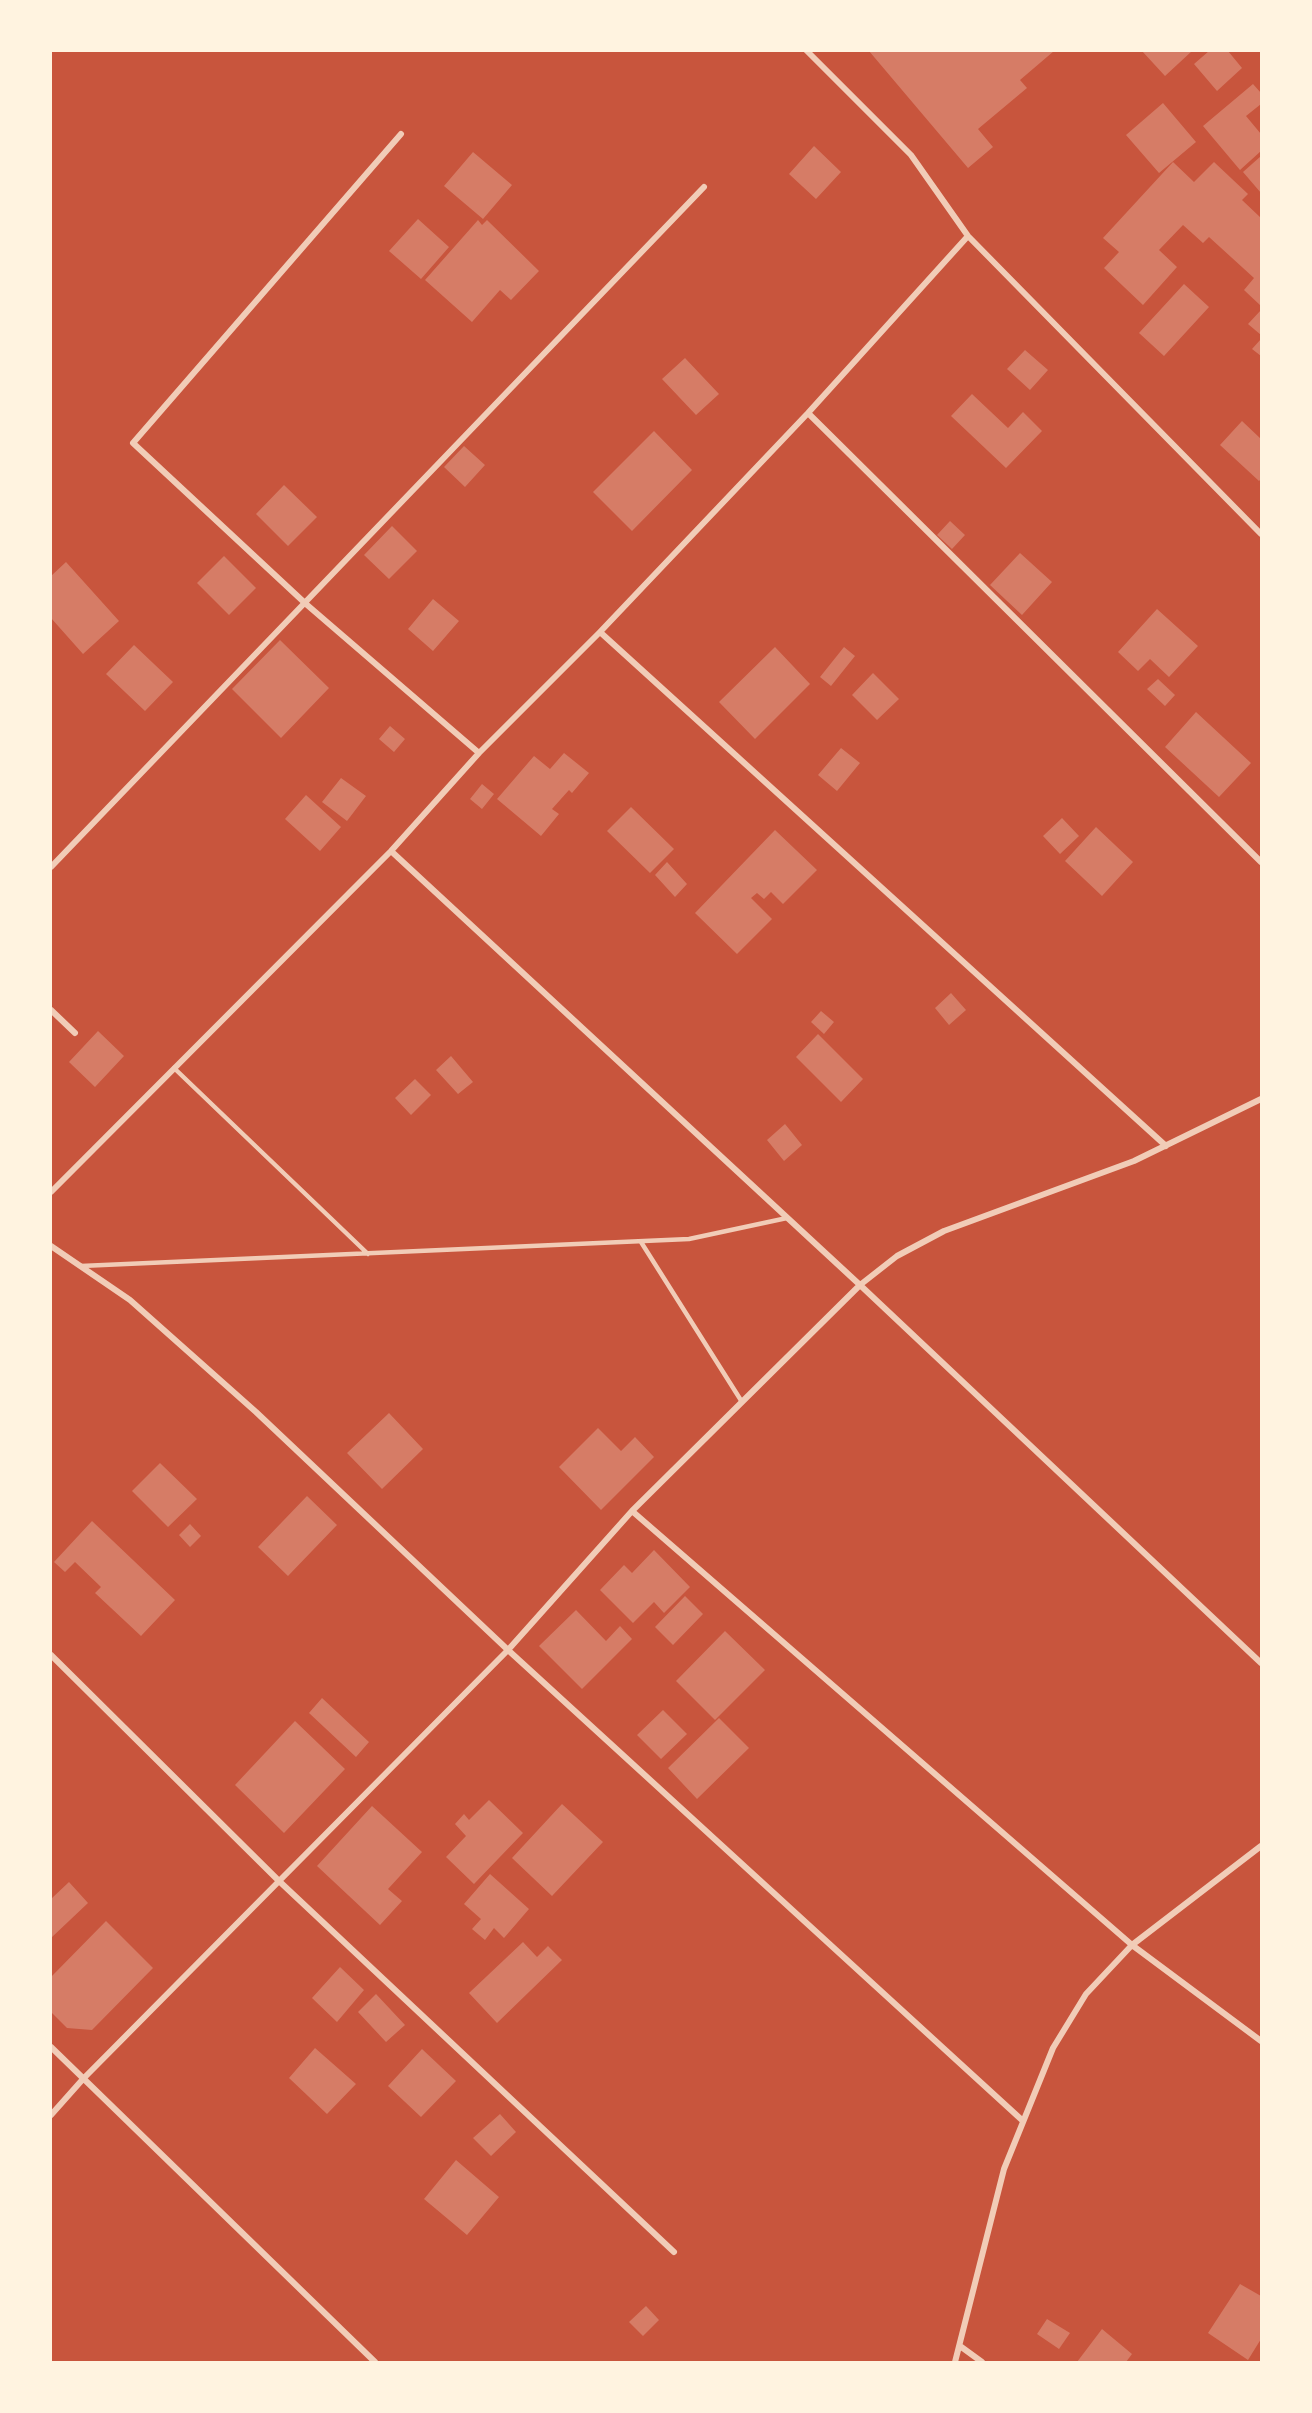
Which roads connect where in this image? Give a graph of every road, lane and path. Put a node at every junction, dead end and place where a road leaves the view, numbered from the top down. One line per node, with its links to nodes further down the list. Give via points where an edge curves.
1 (807, 51): 4 (street, via 911,154)
2 (401, 134): 7 (street, via 133,443)
3 (704, 187): 7 (street)
4 (968, 236): 5 (street); 6 (street)
5 (808, 412): 8 (street); 11 (street)
6 (1261, 534)
7 (306, 604): 9 (street); 12 (street)
8 (600, 632): 9 (street); 17 (street)
9 (479, 753): 10 (street)
10 (391, 851): 15 (street); 19 (street)
11 (1261, 862)
12 (51, 867)
13 (51, 1010): 14 (street)
14 (75, 1033)
15 (174, 1068): 18 (street); 22 (lane)
16 (1261, 1099): 17 (street)
17 (1166, 1146): 24 (street, via 944,1231 897,1256)
18 (51, 1192)
19 (787, 1218): 20 (lane, via 689,1239); 24 (street)
20 (641, 1242): 22 (lane); 25 (lane)
21 (51, 1246): 23 (street)
22 (368, 1254): 23 (lane)
23 (81, 1266): 27 (street, via 130,1300 256,1412)
24 (860, 1286): 25 (street); 29 (street)
25 (742, 1402): 26 (street)
26 (632, 1511): 27 (street); 32 (street)
27 (508, 1650): 31 (street); 37 (street)
28 (51, 1655): 31 (street)
29 (1261, 1663)
30 (1261, 1846): 32 (street)
31 (279, 1881): 35 (street); 38 (street)
32 (1132, 1945): 33 (street); 37 (street, via 1086,1994 1053,2048)
33 (1261, 2041)
34 (51, 2047): 35 (street)
35 (83, 2079): 36 (street); 40 (street)
36 (51, 2115)
37 (1023, 2121): 39 (street, via 1004,2169)
38 (674, 2252)
39 (960, 2346): 41 (street); 42 (street)
40 (375, 2362)
41 (955, 2362)
42 (982, 2362)

